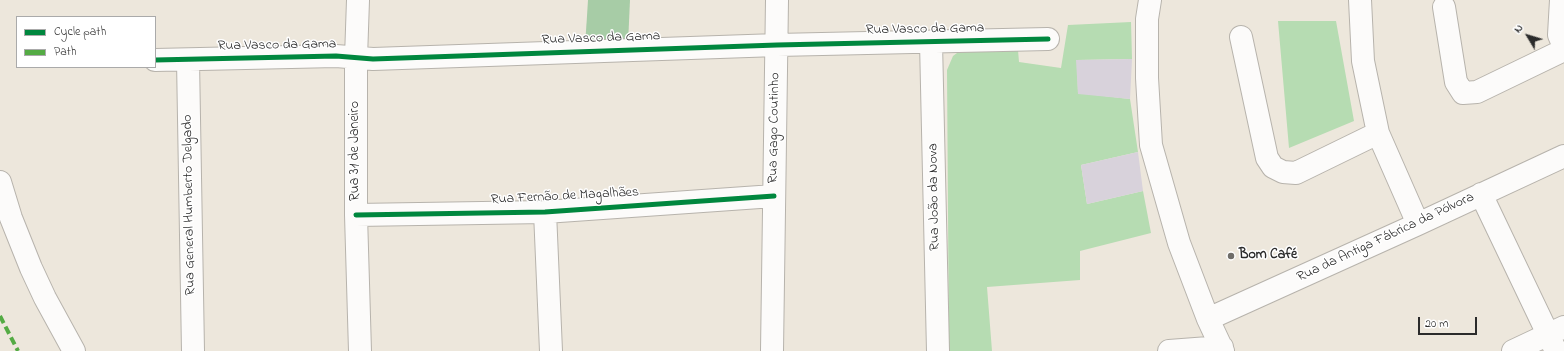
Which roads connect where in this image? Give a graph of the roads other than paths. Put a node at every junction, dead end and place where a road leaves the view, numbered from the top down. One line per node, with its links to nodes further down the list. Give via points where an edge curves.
1 (358, 0): 13 (street, Rua 31 de Janeiro)
2 (777, 0): 10 (street, Rua Gago Coutinho)
3 (1150, 0): 24 (street, via 1147,19 1146,78 1151,146 1179,243)
4 (1360, 0): 16 (street, via 1363,61)
5 (1561, 0): 11 (street, via 1559,35)
6 (1444, 7): 12 (street, via 1456,82 1464,92 1477,92)
7 (1241, 37): 16 (street, via 1267,158 1273,167 1283,172 1296,173)
8 (1048, 39): 9 (street, Rua Vasco da Gama)
9 (931, 42): 10 (street, Rua Vasco da Gama); 32 (street, Rua João da Nova)
10 (776, 45): 13 (street, Rua Vasco da Gama); 20 (street, Rua Gago Coutinho)
11 (1564, 46)
12 (1564, 50)
13 (356, 58): 15 (street, Rua Vasco da Gama, via 336,56); 22 (street, Rua 31 de Janeiro)
14 (156, 60): 15 (street, Rua Vasco da Gama)
15 (188, 60): 28 (street, Rua General Humberto Delgado)
16 (1378, 133): 23 (street)
17 (1564, 156): 19 (street, Rua da Antiga Fábrica da Pólvora)
18 (0, 182): 27 (street, via 31,268)
19 (1481, 194): 23 (street, Rua da Antiga Fábrica da Pólvora); 25 (street)
20 (774, 196): 21 (street, Rua Fernão de Magalhães); 31 (street, Rua Gago Coutinho)
21 (545, 212): 22 (street, Rua Fernão de Magalhães); 30 (street)
22 (356, 215): 29 (street, Rua 31 de Janeiro)
23 (1418, 224): 24 (street, Rua da Antiga Fábrica da Pólvora)
24 (1208, 319): 26 (street)
25 (1556, 338): 34 (street)
26 (1222, 349): 33 (street)
27 (74, 351)
28 (193, 351)
29 (360, 351)
30 (550, 351)
31 (772, 351)
32 (938, 351)
33 (1169, 351)
34 (1513, 351)

